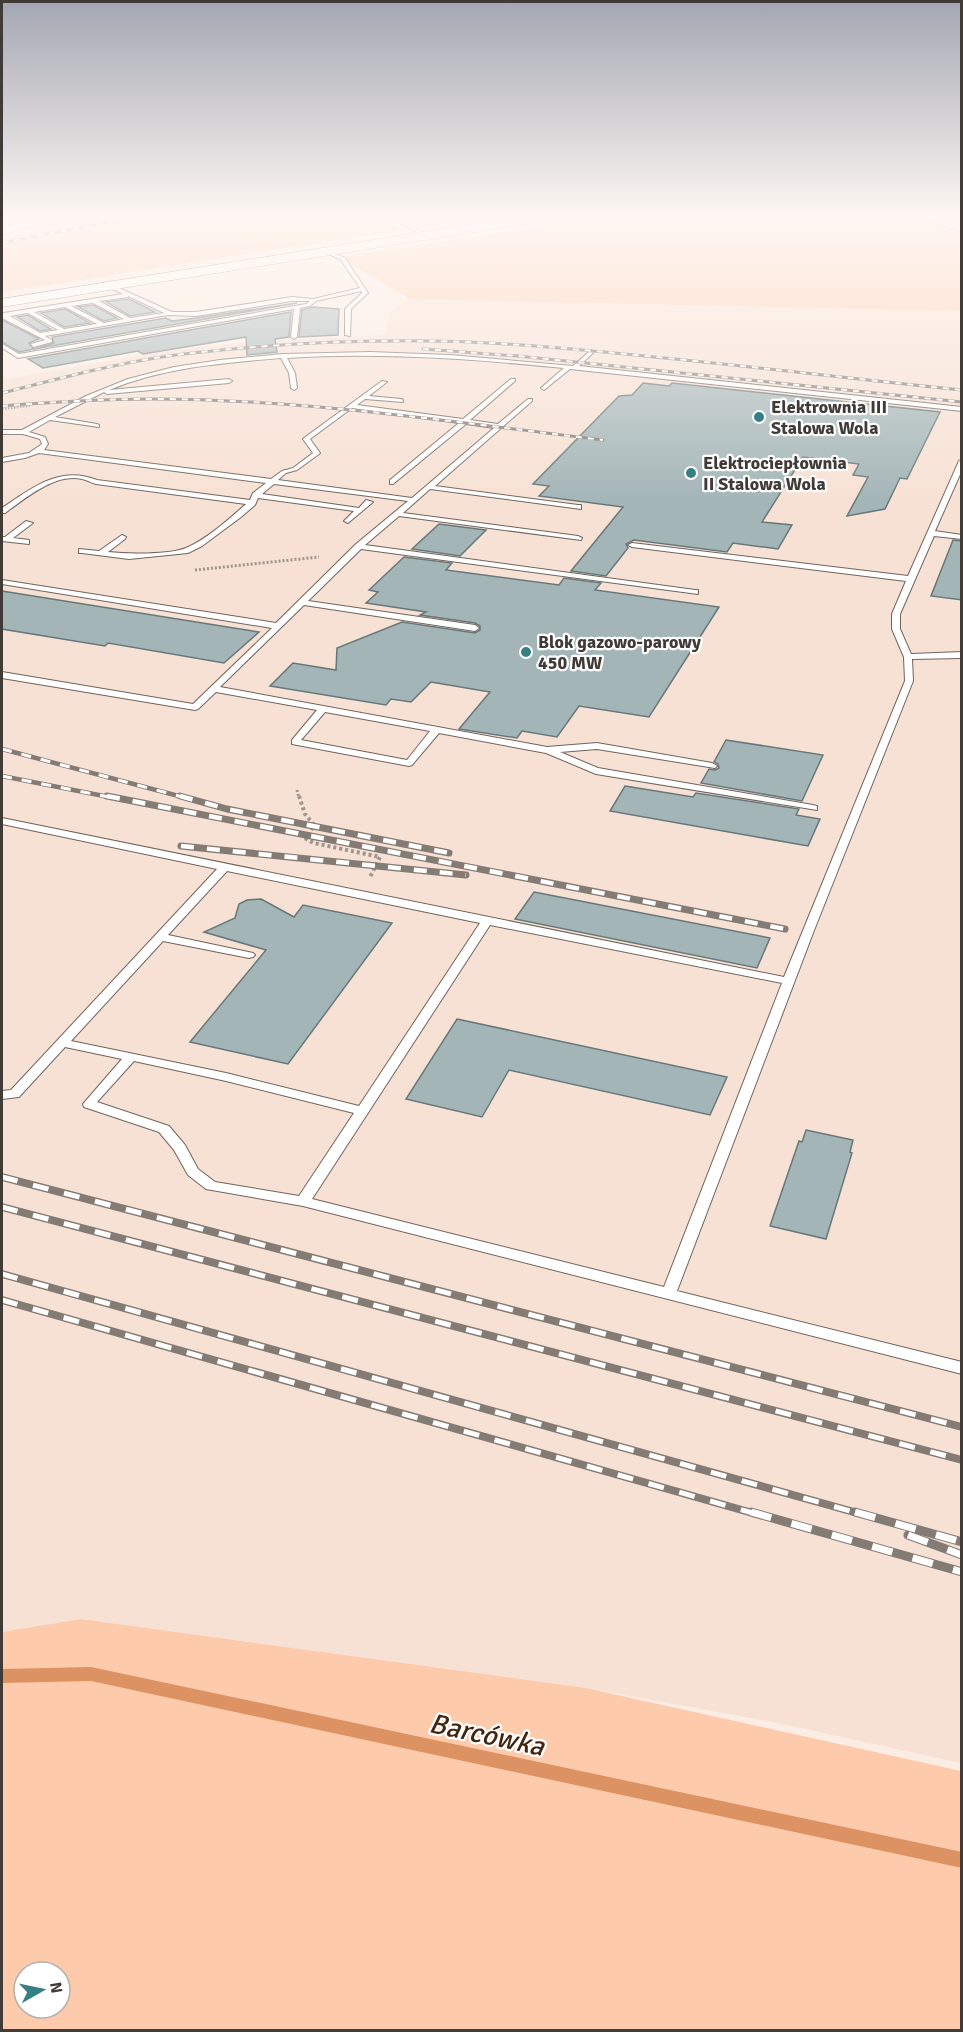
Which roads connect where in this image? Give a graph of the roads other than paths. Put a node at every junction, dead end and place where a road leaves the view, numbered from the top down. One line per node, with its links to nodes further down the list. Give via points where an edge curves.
1 (5, 314): 14 (lane)
2 (33, 314): 13 (lane)
3 (82, 314): 12 (lane)
4 (118, 314): 10 (lane)
5 (166, 314): 6 (lane); 10 (lane)
6 (197, 314)
7 (258, 314): 16 (lane)
8 (296, 314): 17 (lane)
9 (348, 314): 15 (lane)
10 (129, 320): 11 (lane)
11 (112, 323): 12 (lane); 16 (lane)
12 (102, 324): 13 (lane)
13 (63, 331): 14 (lane)
14 (39, 335): 18 (lane, via 50,341)
15 (348, 335)
16 (130, 336): 19 (lane, via 18,356)
17 (294, 337)
18 (28, 346)
19 (5, 348): 20 (lane)
20 (18, 348)
21 (591, 352): 25 (lane)
22 (284, 356): 23 (lane, via 386,354); 29 (lane); 31 (lane, via 153,373)
23 (482, 358): 24 (lane, via 476,362); 25 (lane)
24 (502, 365)
25 (572, 367): 30 (lane); 36 (lane)
26 (513, 380): 38 (lane)
27 (229, 381): 31 (lane)
28 (384, 382): 32 (lane)
29 (294, 388)
30 (544, 388)
31 (100, 393): 37 (lane)
32 (364, 397): 34 (lane); 35 (lane)
33 (530, 400): 40 (lane)
34 (400, 401)
35 (351, 406): 38 (lane); 46 (lane, via 306,439 306,444 318,453)
36 (962, 409)
37 (49, 418): 39 (lane); 42 (lane)
38 (465, 422): 40 (lane); 47 (lane)
39 (97, 426)
40 (497, 426): 48 (lane)
41 (2, 432): 42 (lane)
42 (23, 432): 43 (lane, via 45,441)
43 (39, 451): 44 (lane); 46 (lane)
44 (2, 460)
45 (962, 461): 58 (lane)
46 (274, 482): 49 (lane); 50 (lane)
47 (393, 482)
48 (428, 488): 50 (lane); 52 (lane)
49 (254, 499): 53 (lane); 54 (lane, via 96,482 75,476 51,480); 67 (lane, via 199,544 185,550 129,557)
50 (414, 500): 55 (lane)
51 (369, 502): 53 (lane)
52 (578, 507)
53 (360, 510): 56 (lane)
54 (2, 511)
55 (397, 514): 61 (lane); 65 (lane)
56 (348, 521)
57 (30, 523): 62 (lane)
58 (931, 533): 60 (lane); 68 (lane)
59 (122, 537): 67 (lane)
60 (962, 537)
61 (578, 538)
62 (4, 539): 63 (lane)
63 (26, 542)
64 (632, 545): 68 (lane)
65 (359, 546): 70 (lane); 71 (lane)
66 (82, 551): 67 (lane)
67 (100, 554)
68 (910, 579): 75 (lane, via 896,614 896,629)
69 (2, 582): 72 (lane)
70 (695, 592)
71 (302, 602): 72 (lane); 73 (lane)
72 (278, 626): 77 (lane)
73 (475, 628)
74 (962, 655): 75 (lane)
75 (908, 657): 88 (lane, via 909,681)
76 (2, 675): 77 (lane, via 195,707)
77 (215, 689): 78 (lane)
78 (322, 710): 79 (lane); 79 (lane, via 295,742 409,763)
79 (436, 730): 80 (lane)
80 (547, 750): 81 (lane, via 597,746); 82 (lane, via 596,771)
81 (711, 766)
82 (813, 808)
83 (2, 821): 84 (lane)
84 (225, 867): 85 (lane); 86 (lane)
85 (487, 921): 88 (lane); 92 (lane)
86 (162, 937): 87 (lane); 89 (lane)
87 (249, 955)
88 (789, 981): 94 (lane)
89 (64, 1043): 90 (lane); 91 (lane, via 15,1094)
90 (131, 1058): 92 (lane); 93 (lane, via 89,1104 164,1129 193,1172 211,1186)
91 (2, 1095)
92 (362, 1111): 93 (lane)
93 (303, 1201): 94 (lane)
94 (668, 1294): 95 (lane)
95 (962, 1368)

